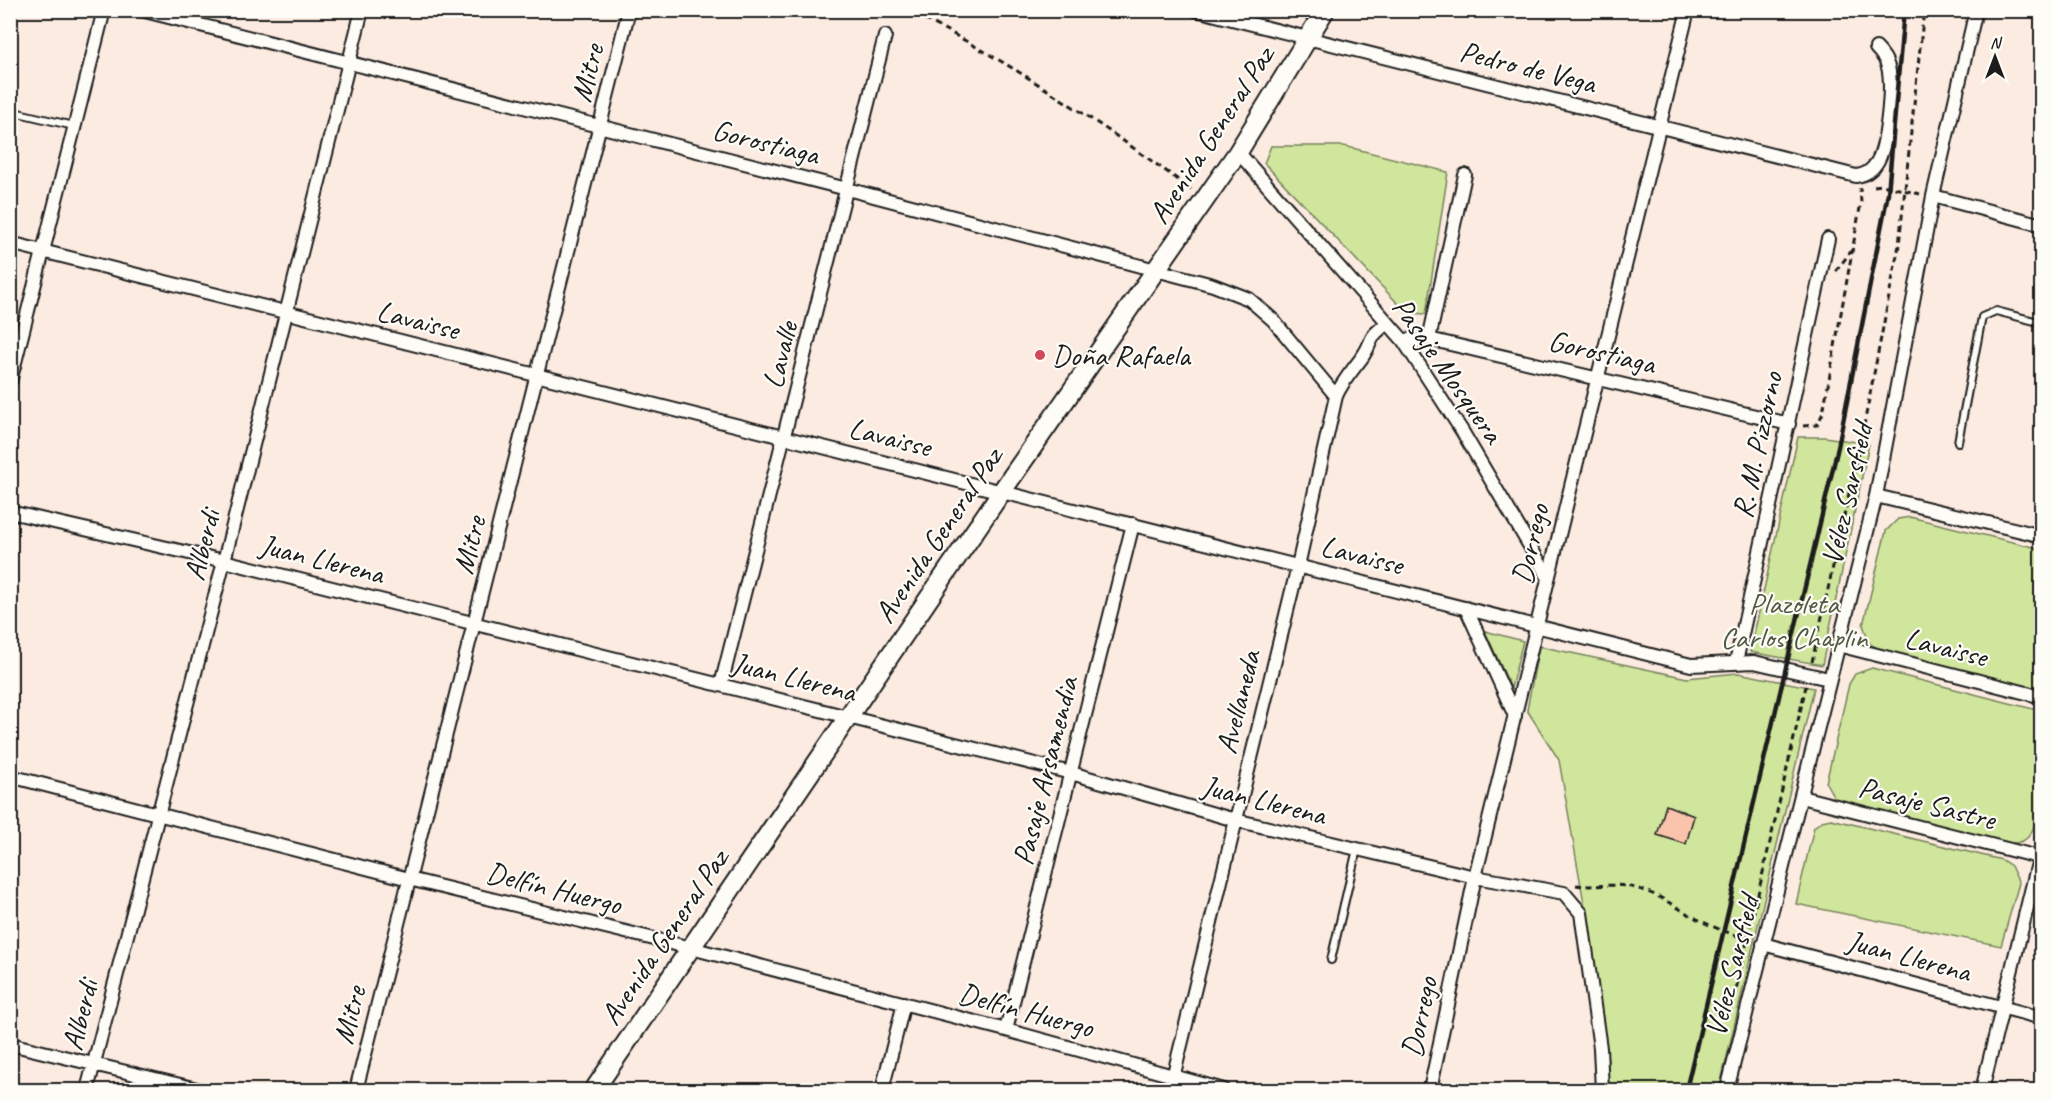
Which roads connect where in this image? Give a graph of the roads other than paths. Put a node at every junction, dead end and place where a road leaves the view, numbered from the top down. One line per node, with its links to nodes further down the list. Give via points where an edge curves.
1 (104, 10): 16 (street)
2 (141, 10): 12 (street, Gorostiaga)
3 (362, 10): 12 (street, Alberdi)
4 (629, 10): 14 (street, Mitre)
5 (1196, 10): 10 (street, Pedro de Vega)
6 (1325, 10): 10 (main road, Avenida General Paz)
7 (1688, 10): 15 (street, Dorrego)
8 (1976, 10): 20 (street, Vélez Sarsfield)
9 (885, 36): 19 (street, Lavalle)
10 (1307, 38): 15 (street, Pedro de Vega); 17 (main road, Avenida General Paz)
11 (1876, 48): 15 (street, Pedro de Vega, via 1885,58 1889,76 1882,147 1867,173 1847,174)
12 (349, 62): 14 (street, Gorostiaga); 26 (street, Alberdi)
13 (10, 111): 16 (lane)
14 (600, 126): 19 (street, Gorostiaga); 31 (street, Mitre)
15 (1657, 126): 32 (street, Dorrego)
16 (75, 127): 24 (street)
17 (1238, 152): 25 (main road, Avenida General Paz); 27 (street, Pasaje Mosquera)
18 (1465, 175): 29 (street)
19 (847, 189): 25 (street, Gorostiaga); 36 (street, Lavalle)
20 (1934, 196): 21 (street); 39 (street, Vélez Sarsfield)
21 (2042, 225)
22 (1828, 239): 35 (street, R. M. Pizzorno)
23 (10, 243): 24 (street, Lavaisse)
24 (44, 251): 26 (street, Lavaisse); 33 (street)
25 (1157, 269): 34 (street, Gorostiaga, via 1249,299 1273,320); 38 (main road, Avenida General Paz)
26 (286, 313): 31 (street, Lavaisse); 43 (street, Alberdi)
27 (1388, 323): 30 (street, Pasaje Mosquera); 34 (street, Avellaneda, via 1371,336 1364,355 1344,378)
28 (2042, 323): 37 (lane, via 1996,311 1982,317)
29 (1429, 339): 30 (street, Gorostiaga); 32 (street, Gorostiaga)
30 (1402, 340): 45 (street, Pasaje Mosquera, via 1468,441)
31 (538, 376): 36 (street, Lavaisse); 47 (street, Mitre)
32 (1596, 377): 35 (street, Gorostiaga); 45 (street, Dorrego)
33 (10, 382)
34 (1336, 396): 44 (street, Avellaneda)
35 (1789, 423): 50 (street, R. M. Pizzorno)
36 (786, 437): 38 (street, Lavaisse); 52 (street, Lavalle)
37 (1958, 442)
38 (1002, 492): 41 (street, Lavaisse); 55 (main road, Avenida General Paz)
39 (1876, 496): 42 (street); 49 (street, Vélez Sarsfield)
40 (10, 512): 43 (street, Juan Llerena)
41 (1133, 524): 44 (street, Lavaisse); 56 (street, Pasaje Arsamendia)
42 (2042, 536)
43 (224, 561): 47 (street, Juan Llerena); 59 (street, Alberdi)
44 (1298, 566): 46 (street, Lavaisse); 60 (street, Avellaneda)
45 (1548, 577): 48 (street, Dorrego)
46 (1466, 608): 48 (street, Lavaisse); 54 (street)
47 (475, 624): 52 (street, Juan Llerena); 64 (street, Mitre)
48 (1536, 626): 50 (street, Lavaisse, via 1691,665); 54 (street, Dorrego)
49 (1838, 645): 51 (street, Vélez Sarsfield); 53 (street, Lavaisse)
50 (1736, 662): 51 (street, Lavaisse, via 1754,662)
51 (1829, 679): 58 (street, Vélez Sarsfield)
52 (721, 685): 55 (street, Juan Llerena)
53 (2042, 698)
54 (1515, 716): 63 (street, Dorrego)
55 (848, 717): 56 (street, Juan Llerena); 66 (main road, Avenida General Paz)
56 (1071, 773): 60 (street, Juan Llerena); 71 (street, Pasaje Arsamendia)
57 (10, 777): 59 (street, Delfín Huergo)
58 (1801, 797): 62 (street, Pasaje Sastre); 65 (street, Vélez Sarsfield)
59 (158, 813): 64 (street, Delfín Huergo); 73 (street, Alberdi)
60 (1235, 820): 61 (street, Juan Llerena); 74 (street, Avellaneda)
61 (1357, 849): 63 (street, Juan Llerena); 67 (lane)
62 (2041, 854): 69 (street)
63 (1475, 877): 81 (street, Dorrego); 82 (street, Juan Llerena, via 1564,893 1581,913)
64 (409, 879): 66 (street, Delfín Huergo); 77 (street, Mitre)
65 (1763, 944): 69 (street, Juan Llerena); 83 (street, Vélez Sarsfield)
66 (691, 948): 68 (street, Delfín Huergo); 78 (main road, Avenida General Paz)
67 (1331, 960)
68 (904, 1003): 71 (street, Delfín Huergo); 79 (street)
69 (2002, 1008): 70 (street, Juan Llerena); 84 (street)
70 (2042, 1018)
71 (1006, 1030): 74 (street, Delfín Huergo)
72 (10, 1044): 73 (street)
73 (93, 1064): 75 (street, Alberdi); 76 (street)
74 (1172, 1084): 80 (street, Delfín Huergo)
75 (87, 1090)
76 (201, 1090)
77 (356, 1090)
78 (594, 1090)
79 (882, 1090)
80 (1224, 1090)
81 (1430, 1090)
82 (1602, 1090)
83 (1727, 1090)
84 (1982, 1090)

